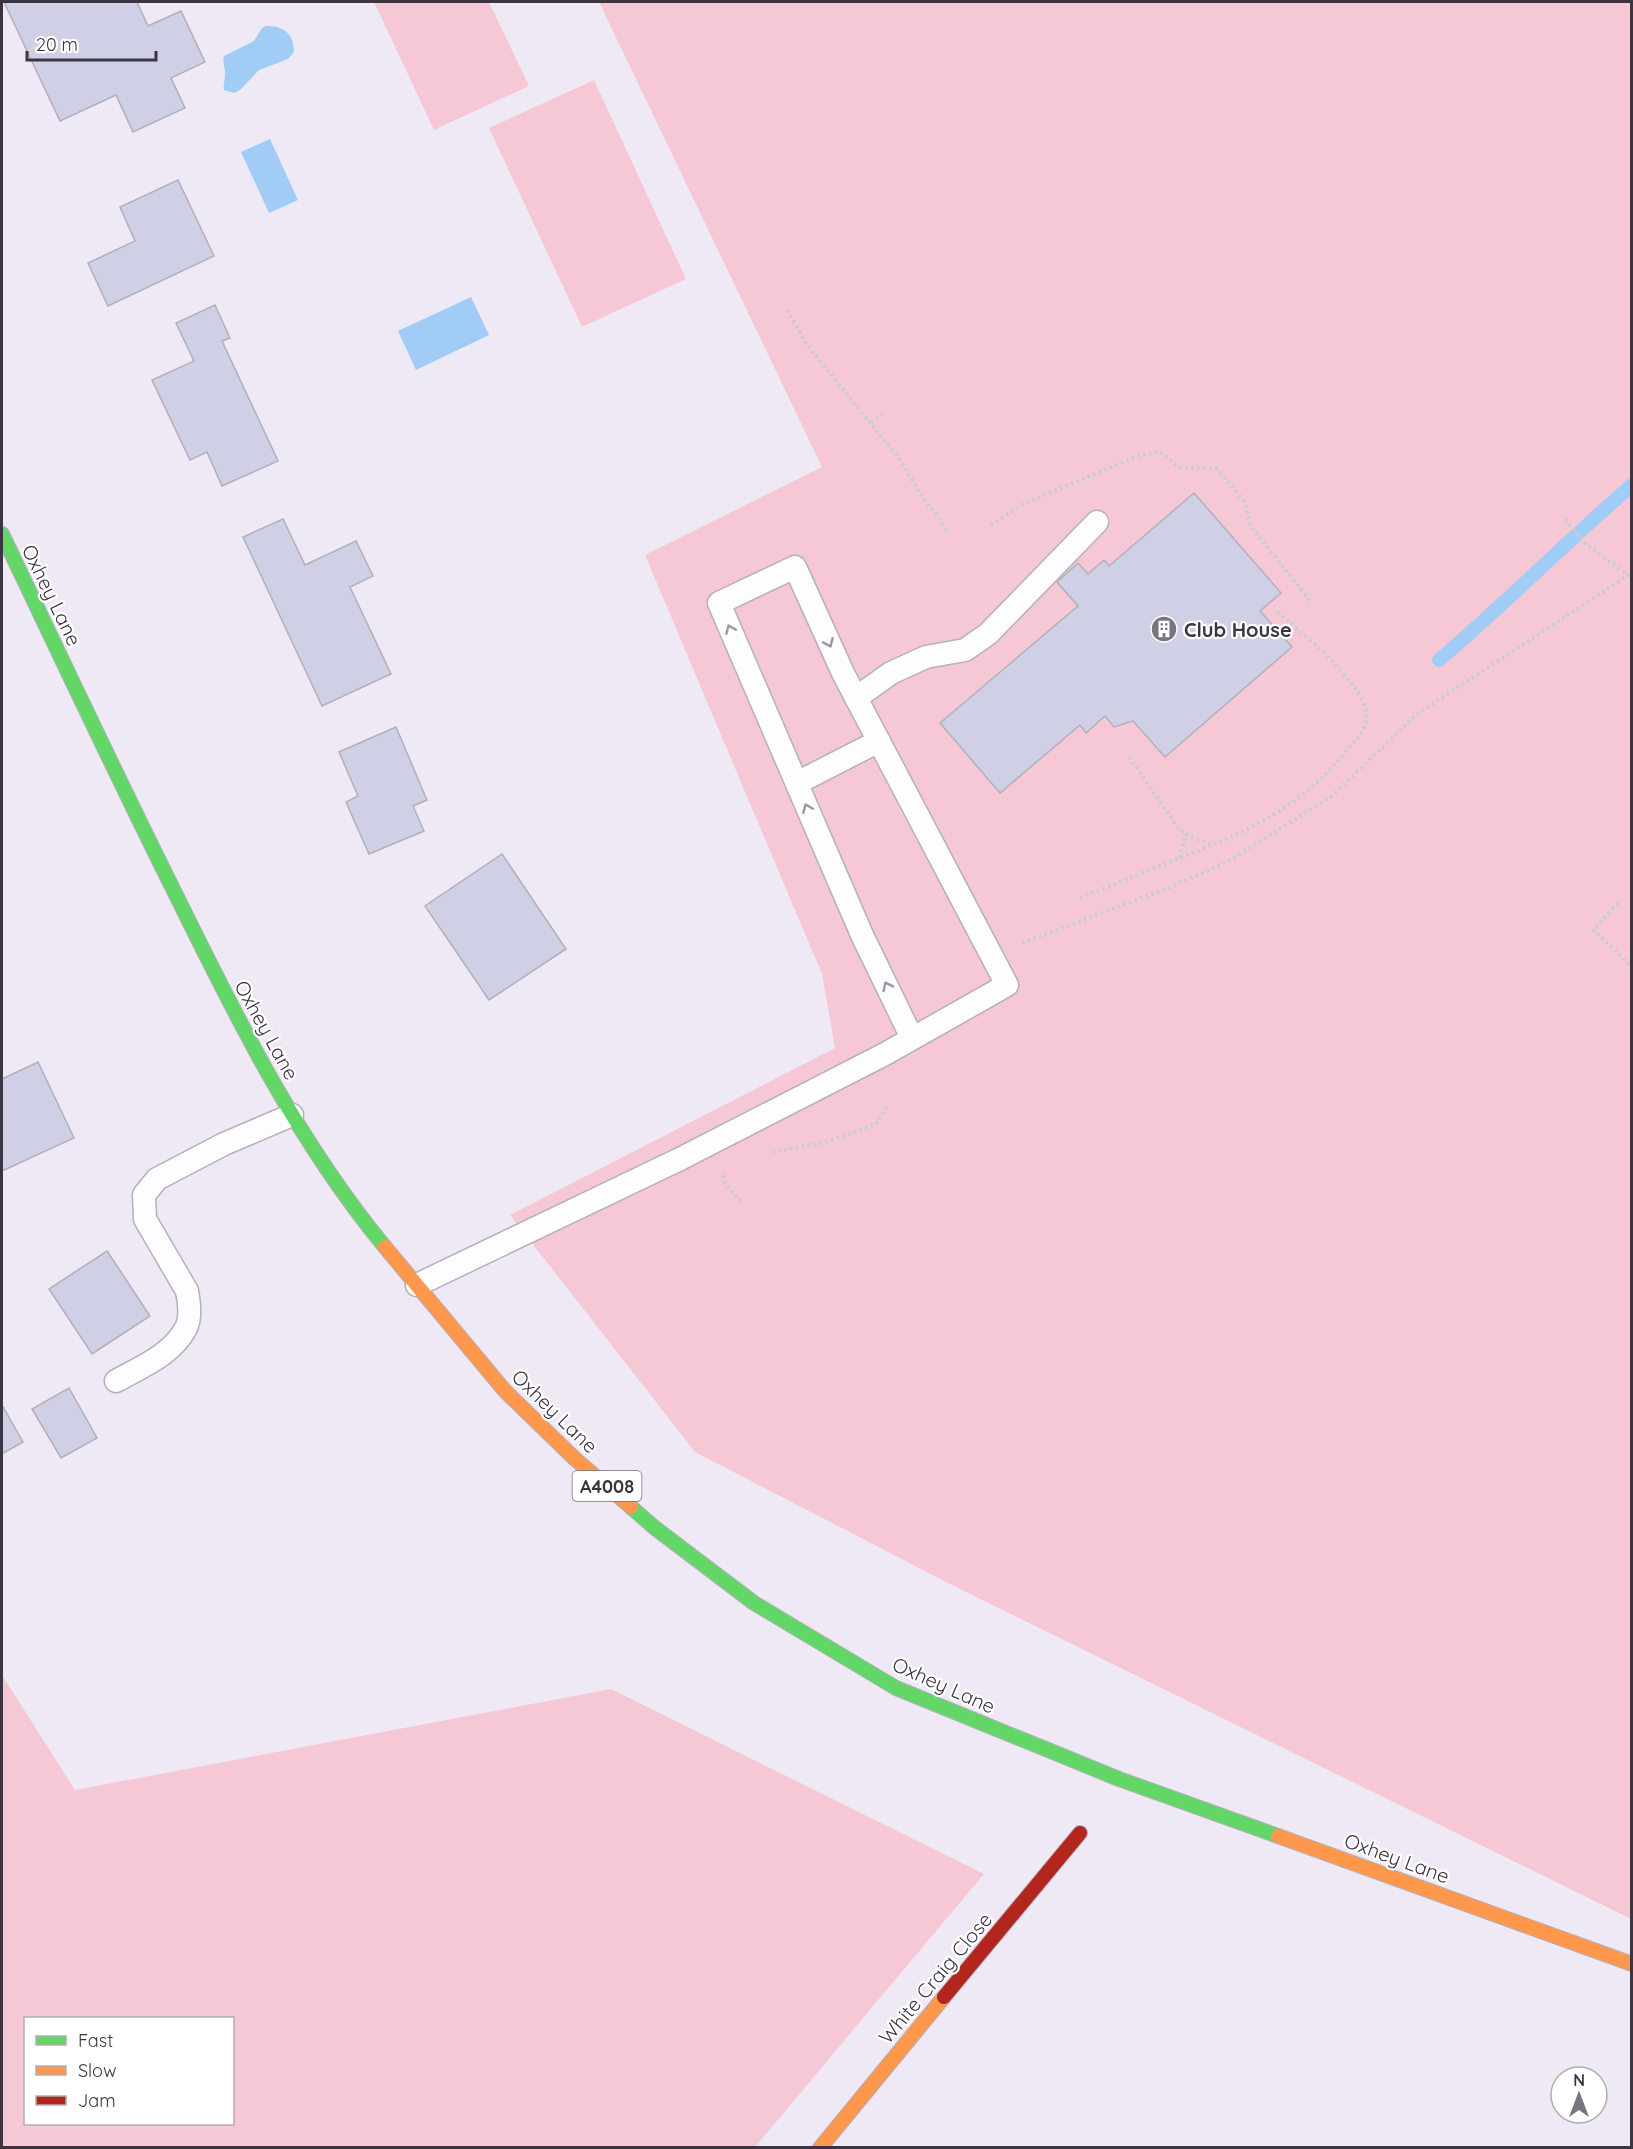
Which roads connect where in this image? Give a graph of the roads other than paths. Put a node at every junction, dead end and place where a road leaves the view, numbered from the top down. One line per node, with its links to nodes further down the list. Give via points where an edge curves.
1 (1096, 522): 3 (lane, via 988,634 965,650 926,657 891,673)
2 (2, 534): 7 (main road, Oxhey Lane / A4008, via 230,1005)
3 (856, 698): 4 (lane); 5 (lane, one-way to 3, via 719,603 795,567)
4 (879, 741): 5 (lane); 6 (lane, via 1007,985)
5 (797, 783): 6 (lane, one-way to 5, via 862,935)
6 (912, 1038): 8 (lane, via 680,1159)
7 (292, 1115): 8 (main road, Oxhey Lane / A4008, via 363,1220); 9 (lane, via 157,1179 144,1195 145,1219 187,1291 187,1327 163,1355)
8 (417, 1285): 11 (main road, Oxhey Lane / A4008, via 505,1391 655,1528 754,1603 896,1688 1119,1779)
9 (116, 1381)
10 (1080, 1833): 12 (main road, White Craig Close)
11 (1632, 1964)
12 (820, 2148)

